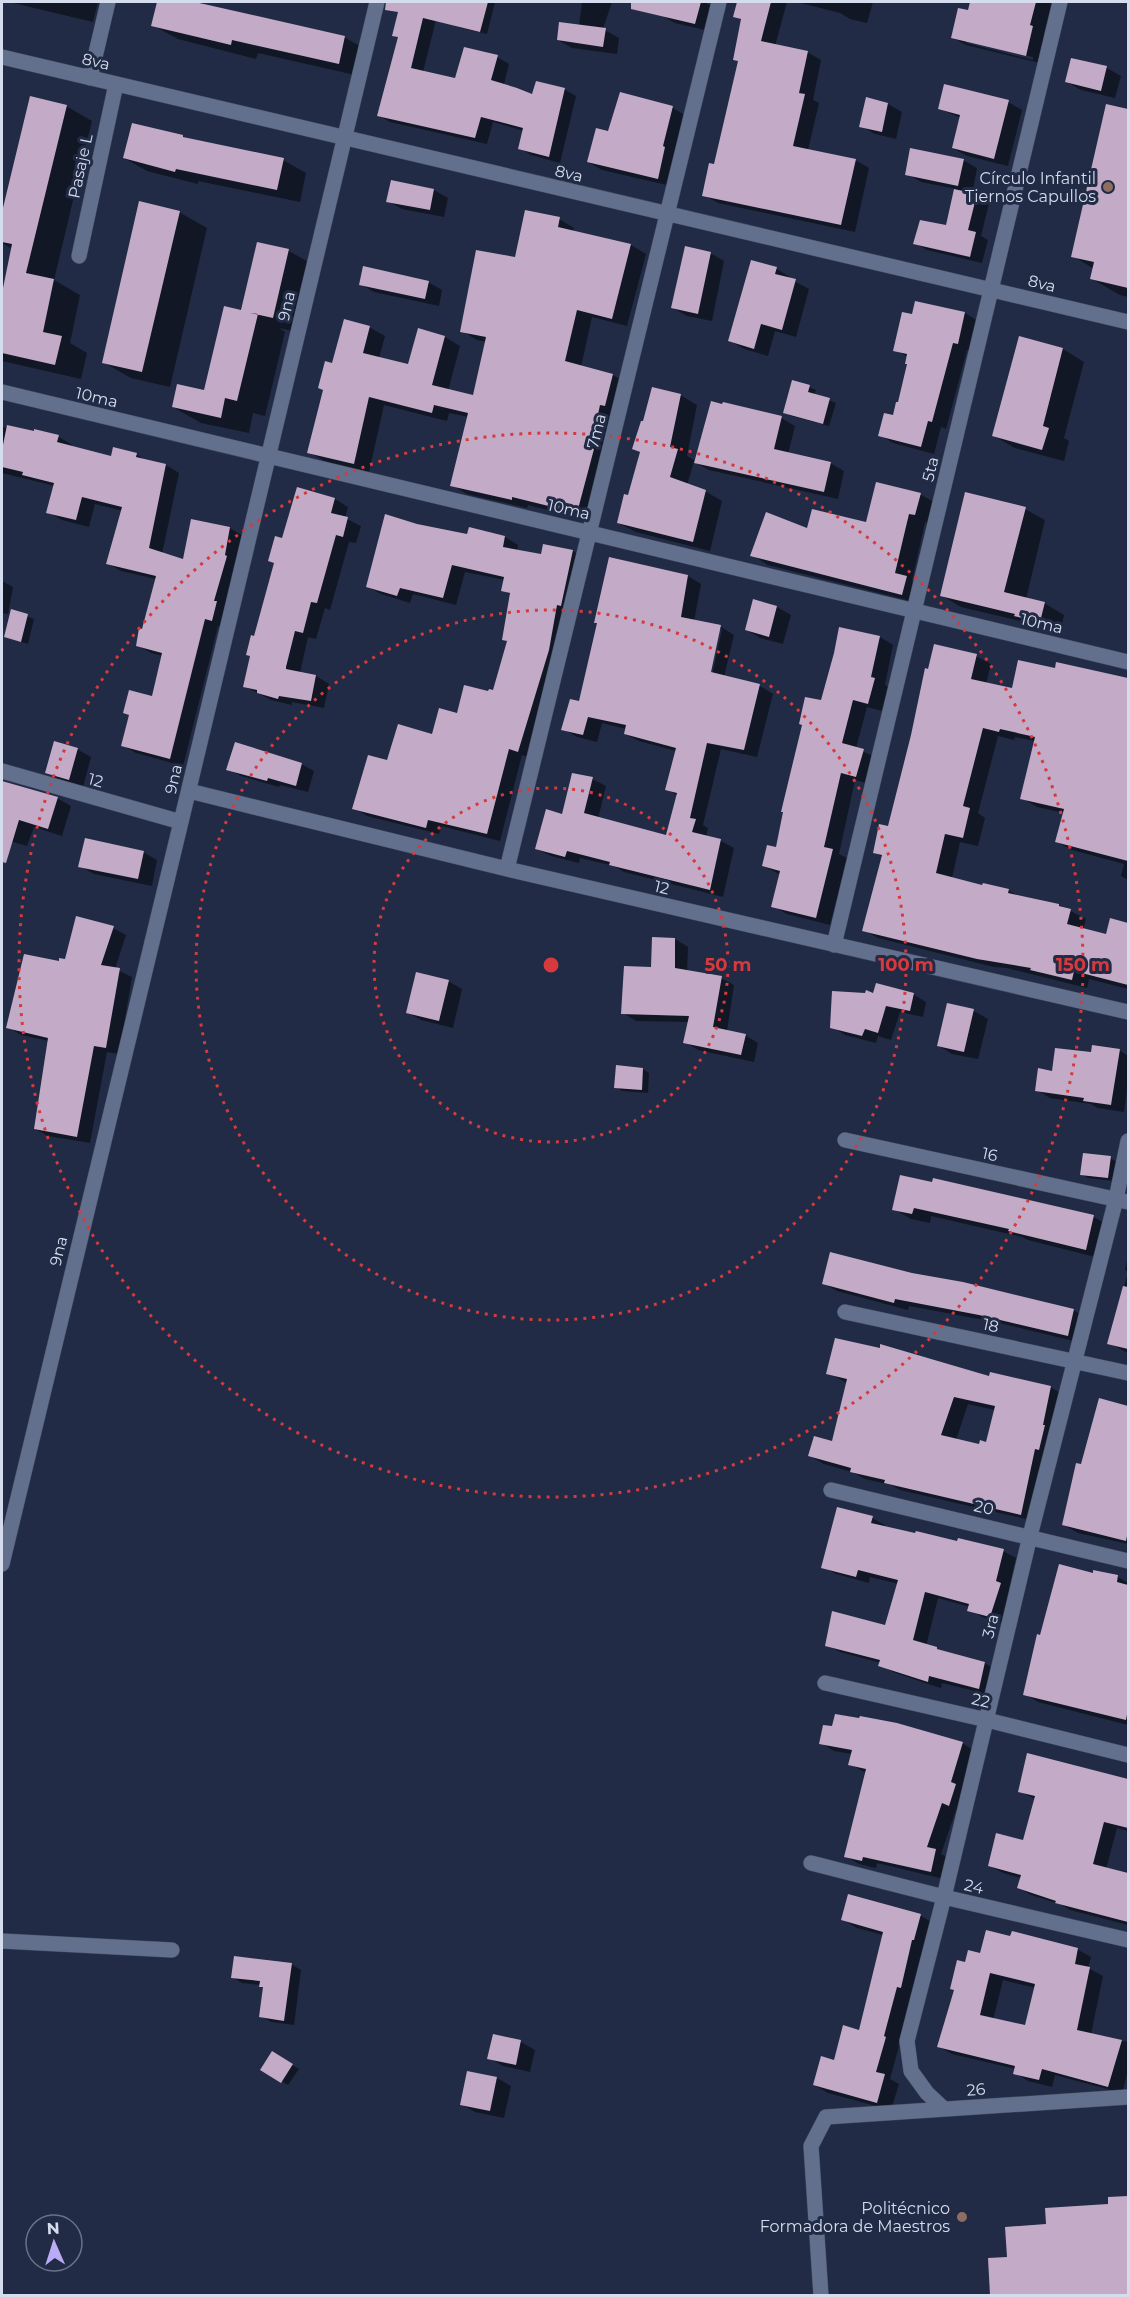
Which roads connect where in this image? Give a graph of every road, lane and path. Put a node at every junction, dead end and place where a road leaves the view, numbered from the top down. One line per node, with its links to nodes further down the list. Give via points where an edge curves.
1 (108, 2): 6 (street)
2 (377, 2): 8 (street, 9na)
3 (719, 2): 9 (street, 7ma)
4 (1060, 2): 11 (street, 5ta)
5 (2, 57): 6 (street, 8va)
6 (90, 78): 7 (street, 8va)
7 (116, 84): 8 (street, 8va); 10 (street, Pasaje L)
8 (344, 138): 9 (street, 8va); 14 (street, 9na)
9 (667, 214): 11 (street, 8va); 15 (street, 7ma)
10 (79, 256)
11 (991, 289): 12 (street, 8va); 16 (street, 5ta)
12 (1128, 322)
13 (2, 392): 14 (street, 10ma)
14 (268, 456): 15 (street, 10ma); 19 (street, 9na)
15 (590, 533): 16 (street, 10ma); 21 (street, 7ma)
16 (914, 610): 17 (street, 10ma); 22 (street, 5ta)
17 (1128, 662)
18 (2, 771): 20 (street, 12)
19 (189, 791): 20 (street, 9na); 21 (street, 12)
20 (182, 822): 33 (street, 9na)
21 (507, 869): 22 (street, 12)
22 (834, 945): 23 (street, 12)
23 (1128, 1012)
24 (844, 1140): 26 (street, 16)
25 (1128, 1141): 26 (street, 3ra)
26 (1122, 1201): 28 (street, 3ra)
27 (845, 1312): 28 (street, 18)
28 (1074, 1361): 29 (street, 18); 31 (street, 3ra)
29 (1128, 1373)
30 (831, 1490): 31 (street, 20)
31 (1030, 1536): 32 (street, 20); 35 (street, 3ra)
32 (1128, 1561)
33 (2, 1564)
34 (825, 1683): 35 (street, 22)
35 (987, 1719): 36 (street, 22); 38 (street, 3ra)
36 (1128, 1755)
37 (811, 1863): 38 (street, 24)
38 (944, 1897): 40 (street, 24); 43 (street, 3ra, via 907,2041 911,2071)
39 (2, 1941): 41 (street)
40 (1128, 1941)
41 (172, 1950)
42 (1128, 2097): 43 (street, 26)
43 (944, 2109): 44 (street, 26, via 826,2117 811,2146)
44 (821, 2295)

